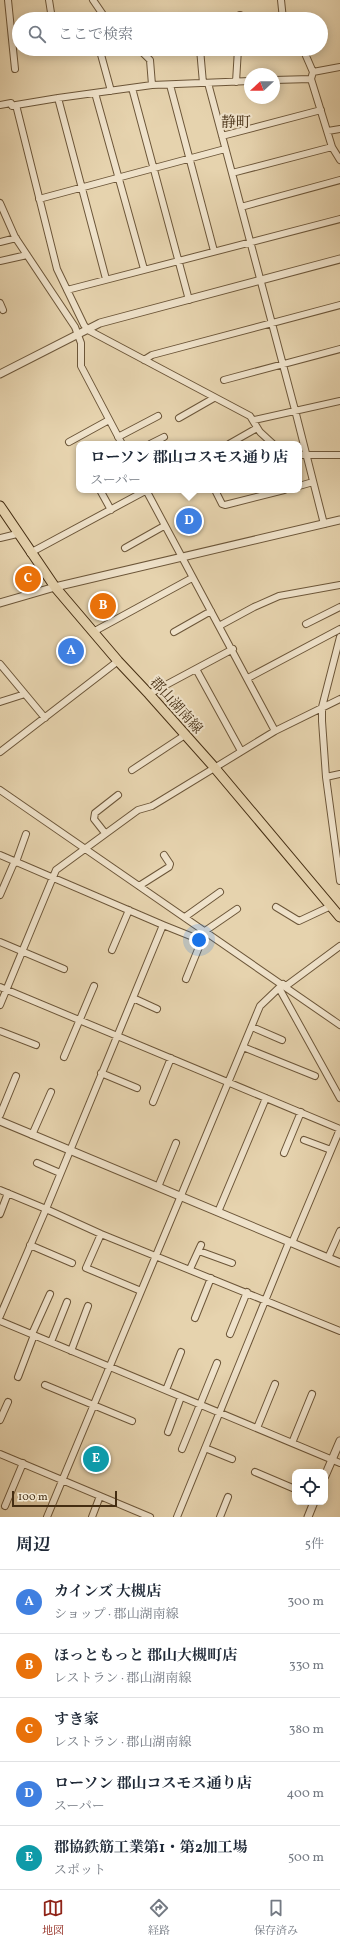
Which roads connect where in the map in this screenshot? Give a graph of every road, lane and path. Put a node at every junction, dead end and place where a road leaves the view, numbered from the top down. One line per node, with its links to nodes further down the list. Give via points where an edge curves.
1 (8, 0): 8 (street)
2 (49, 0): 5 (street)
3 (93, 0): 6 (street)
4 (281, 0): 7 (street)
5 (51, 12)
6 (101, 12)
7 (282, 12)
8 (12, 39)
9 (14, 56): 16 (street)
10 (101, 56): 26 (street)
11 (146, 56): 23 (street, via 150,60)
12 (201, 56): 22 (street)
13 (238, 56): 21 (street)
14 (306, 56): 17 (street)
15 (340, 66): 17 (street)
16 (15, 69)
17 (314, 72): 18 (street)
18 (311, 79): 19 (street); 31 (street)
19 (280, 80)
20 (244, 81): 21 (street)
21 (236, 82): 22 (street)
22 (206, 83): 24 (street); 34 (street)
23 (152, 85): 24 (street); 25 (street)
24 (170, 85): 37 (street)
25 (132, 88): 26 (street); 39 (street)
26 (111, 91): 27 (street)
27 (95, 93): 28 (street); 41 (street)
28 (58, 98): 30 (street); 43 (street)
29 (0, 105): 30 (street)
30 (16, 105): 44 (street)
31 (321, 110): 33 (street); 34 (street)
32 (340, 129): 33 (street)
33 (328, 132): 35 (street)
34 (222, 136): 36 (street)
35 (332, 147): 38 (street); 40 (street)
36 (225, 149): 37 (street); 40 (street)
37 (190, 158): 39 (street); 51 (street)
38 (340, 160)
39 (154, 168): 41 (street); 54 (street)
40 (232, 173): 46 (street)
41 (118, 177): 43 (street); 56 (street)
42 (340, 180): 46 (street)
43 (82, 187): 44 (street); 57 (street)
44 (39, 199): 59 (street, via 57,268)
45 (0, 203): 48 (street)
46 (241, 207): 50 (street)
47 (340, 219): 50 (street)
48 (16, 238): 49 (street); 52 (street)
49 (0, 242)
50 (250, 242): 51 (street); 58 (street)
51 (214, 251): 54 (street)
52 (27, 255): 55 (street); 66 (street)
53 (340, 259): 58 (street)
54 (179, 260): 56 (street); 60 (street)
55 (0, 261)
56 (144, 269): 57 (street)
57 (106, 279): 59 (street)
58 (260, 281): 60 (street); 64 (street)
59 (67, 290): 65 (street)
60 (189, 300): 65 (street)
61 (0, 304): 63 (street)
62 (340, 305): 64 (street)
63 (3, 310)
64 (272, 323): 68 (street, via 152,355); 69 (street)
65 (87, 328): 66 (street); 68 (street)
66 (78, 333): 70 (street); 77 (street, via 81,343 81,366)
67 (340, 349): 69 (street)
68 (144, 360): 72 (street)
69 (283, 364): 71 (street); 74 (street)
70 (0, 374)
71 (224, 380)
72 (214, 398): 76 (street); 78 (street)
73 (340, 401): 74 (street)
74 (295, 410): 78 (street); 89 (street)
75 (158, 416): 81 (street)
76 (179, 418)
77 (109, 420): 81 (street); 86 (street)
78 (254, 420): 79 (street)
79 (257, 428): 84 (street); 85 (street)
80 (164, 436): 83 (street)
81 (118, 437): 82 (street)
82 (120, 441)
83 (155, 441)
84 (234, 441)
85 (270, 441)
86 (69, 442)
87 (302, 455): 89 (street)
88 (340, 455): 89 (street)
89 (306, 456): 90 (street)
90 (313, 482): 91 (street); 100 (street)
91 (302, 485)
92 (102, 493): 98 (street)
93 (142, 493): 98 (street)
94 (148, 493): 101 (street)
95 (216, 493): 96 (street, via 224,505)
96 (272, 493)
97 (0, 506): 102 (main road, 郡山湖南線)
98 (111, 510): 105 (street)
99 (340, 520): 100 (street)
100 (324, 524): 106 (street)
101 (164, 526): 104 (street); 106 (street)
102 (17, 534): 103 (street); 105 (main road, 郡山湖南線)
103 (0, 538)
104 (125, 548)
105 (30, 553): 109 (main road, 郡山湖南線)
106 (182, 558): 107 (street); 109 (street)
107 (192, 578): 112 (street); 116 (street)
108 (340, 586): 114 (street, via 279,596)
109 (55, 587): 110 (street); 116 (main road, 郡山湖南線)
110 (0, 603)
111 (340, 607): 113 (street)
112 (211, 612): 114 (street); 117 (street)
113 (306, 624)
114 (219, 626): 119 (street)
115 (340, 629): 123 (street)
116 (93, 632): 120 (main road, 郡山湖南線)
117 (174, 632)
118 (340, 637): 128 (street)
119 (233, 649): 122 (street); 123 (street)
120 (118, 661): 125 (main road, 郡山湖南線); 129 (street)
121 (0, 664): 124 (street)
122 (196, 669): 125 (street); 132 (street)
123 (248, 678): 130 (street)
124 (25, 694): 127 (street); 129 (street)
125 (149, 694): 131 (main road, 郡山湖南線)
126 (340, 699): 128 (street)
127 (0, 702)
128 (322, 707): 130 (street); 137 (street)
129 (45, 718): 133 (street)
130 (275, 731): 132 (street)
131 (185, 735): 134 (main road, 郡山湖南線); 135 (street)
132 (240, 751): 134 (street)
133 (0, 752)
134 (214, 768): 142 (street, via 152,806 138,810); 154 (main road, 郡山湖南線)
135 (132, 770)
136 (340, 774): 137 (street)
137 (326, 777): 141 (street)
138 (0, 790): 144 (street)
139 (118, 795): 142 (street, via 95,812 94,819)
140 (340, 815): 141 (street)
141 (332, 817): 147 (street)
142 (104, 833): 144 (street)
143 (26, 834): 148 (street)
144 (83, 848): 149 (street, via 57,868); 151 (street)
145 (0, 855): 148 (street)
146 (164, 855): 151 (street, via 170,864 169,867)
147 (339, 857): 150 (street)
148 (16, 862): 149 (street); 153 (street)
149 (53, 876): 157 (street); 166 (street)
150 (340, 881)
151 (139, 886): 159 (street)
152 (220, 892): 159 (street)
153 (0, 895)
154 (331, 906): 155 (street, via 299,921); 158 (main road, 郡山湖南線)
155 (276, 907)
156 (237, 909): 161 (street)
157 (129, 910): 160 (street); 165 (street)
158 (340, 916)
159 (185, 917): 161 (street)
160 (164, 925): 162 (street); 173 (street)
161 (205, 931): 162 (street); 171 (street)
162 (198, 939): 168 (street, via 199,947)
163 (0, 942): 166 (street)
164 (340, 946): 171 (street)
165 (112, 950)
166 (22, 951): 167 (street); 172 (street)
167 (64, 969)
168 (186, 978)
169 (0, 986): 172 (street)
170 (94, 986): 176 (street)
171 (283, 986): 177 (street); 178 (street, via 260,1006); 192 (street)
172 (7, 989): 174 (street); 176 (street)
173 (133, 998): 175 (street); 180 (street)
174 (0, 1005)
175 (157, 1009)
176 (80, 1019): 180 (street); 184 (street)
177 (340, 1025)
178 (252, 1027): 181 (street); 183 (street)
179 (0, 1030): 182 (street)
180 (117, 1035): 185 (street); 186 (street)
181 (282, 1040)
182 (36, 1045)
183 (243, 1047): 188 (street); 189 (street)
184 (64, 1057)
185 (171, 1058): 189 (street); 194 (street)
186 (101, 1073): 190 (street); 202 (street)
187 (16, 1076): 196 (street)
188 (315, 1076)
189 (229, 1082): 193 (street); 210 (street)
190 (137, 1088)
191 (51, 1092): 199 (street)
192 (339, 1096)
193 (266, 1098): 195 (street); 212 (street)
194 (153, 1102)
195 (301, 1112): 198 (street); 204 (street)
196 (0, 1115)
197 (0, 1121): 199 (street)
198 (340, 1129): 203 (street)
199 (32, 1135): 202 (street)
200 (304, 1140): 203 (street)
201 (176, 1143): 207 (street)
202 (70, 1150): 206 (street); 207 (street)
203 (331, 1150): 216 (street)
204 (284, 1153)
205 (37, 1163): 206 (street)
206 (60, 1173): 211 (street)
207 (158, 1187): 210 (street)
208 (0, 1190): 209 (street)
209 (8, 1193): 211 (street); 213 (street)
210 (180, 1197): 212 (street); 218 (street)
211 (46, 1209): 215 (street); 217 (street)
212 (218, 1212): 216 (street)
213 (0, 1214)
214 (340, 1231): 219 (street)
215 (101, 1234): 218 (street); 225 (street, via 86,1268)
216 (290, 1242): 219 (street); 228 (street)
217 (30, 1245): 220 (street); 231 (street)
218 (156, 1255): 223 (street); 225 (street)
219 (328, 1258): 221 (street)
220 (72, 1263)
221 (340, 1263)
222 (232, 1264): 223 (street, via 200,1248)
223 (190, 1269): 224 (street)
224 (211, 1278): 226 (street); 232 (street)
225 (141, 1291): 241 (street)
226 (247, 1292): 228 (street); 235 (street)
227 (50, 1294): 236 (street)
228 (266, 1300): 234 (street); 251 (street)
229 (67, 1302): 237 (street)
230 (88, 1306): 238 (street)
231 (0, 1316)
232 (195, 1318)
233 (0, 1321): 236 (street)
234 (340, 1331)
235 (230, 1334)
236 (33, 1335): 237 (street); 242 (street)
237 (51, 1342): 238 (street)
238 (71, 1351): 241 (street)
239 (181, 1352): 245 (street)
240 (217, 1363): 250 (street)
241 (109, 1367): 245 (street); 249 (street)
242 (18, 1377)
243 (275, 1384): 254 (street)
244 (45, 1385): 249 (street)
245 (166, 1390): 247 (street)
246 (312, 1394): 257 (street)
247 (182, 1397): 250 (street); 255 (street)
248 (8, 1402): 252 (street)
249 (93, 1405): 253 (street); 268 (street)
250 (200, 1405): 251 (street); 258 (street)
251 (219, 1413): 254 (street); 259 (street)
252 (0, 1420)
253 (132, 1421)
254 (257, 1428): 257 (street)
255 (168, 1432)
256 (340, 1441): 262 (street)
257 (292, 1443): 262 (street)
258 (182, 1448)
259 (205, 1448): 261 (street); 278 (street)
260 (1, 1454): 263 (street); 264 (street)
261 (232, 1459)
262 (332, 1460): 265 (street); 266 (street)
263 (0, 1462)
264 (23, 1463): 268 (street); 273 (street)
265 (340, 1463)
266 (328, 1469)
267 (255, 1472): 269 (street)
268 (62, 1480): 270 (street); 275 (street)
269 (292, 1488)
270 (100, 1496): 274 (street); 276 (street)
271 (228, 1497): 279 (street)
272 (313, 1505): 280 (street)
273 (5, 1506)
274 (135, 1514): 277 (street)
275 (47, 1517)
276 (92, 1517)
277 (150, 1517)
278 (177, 1517)
279 (220, 1517)
280 (308, 1517)

